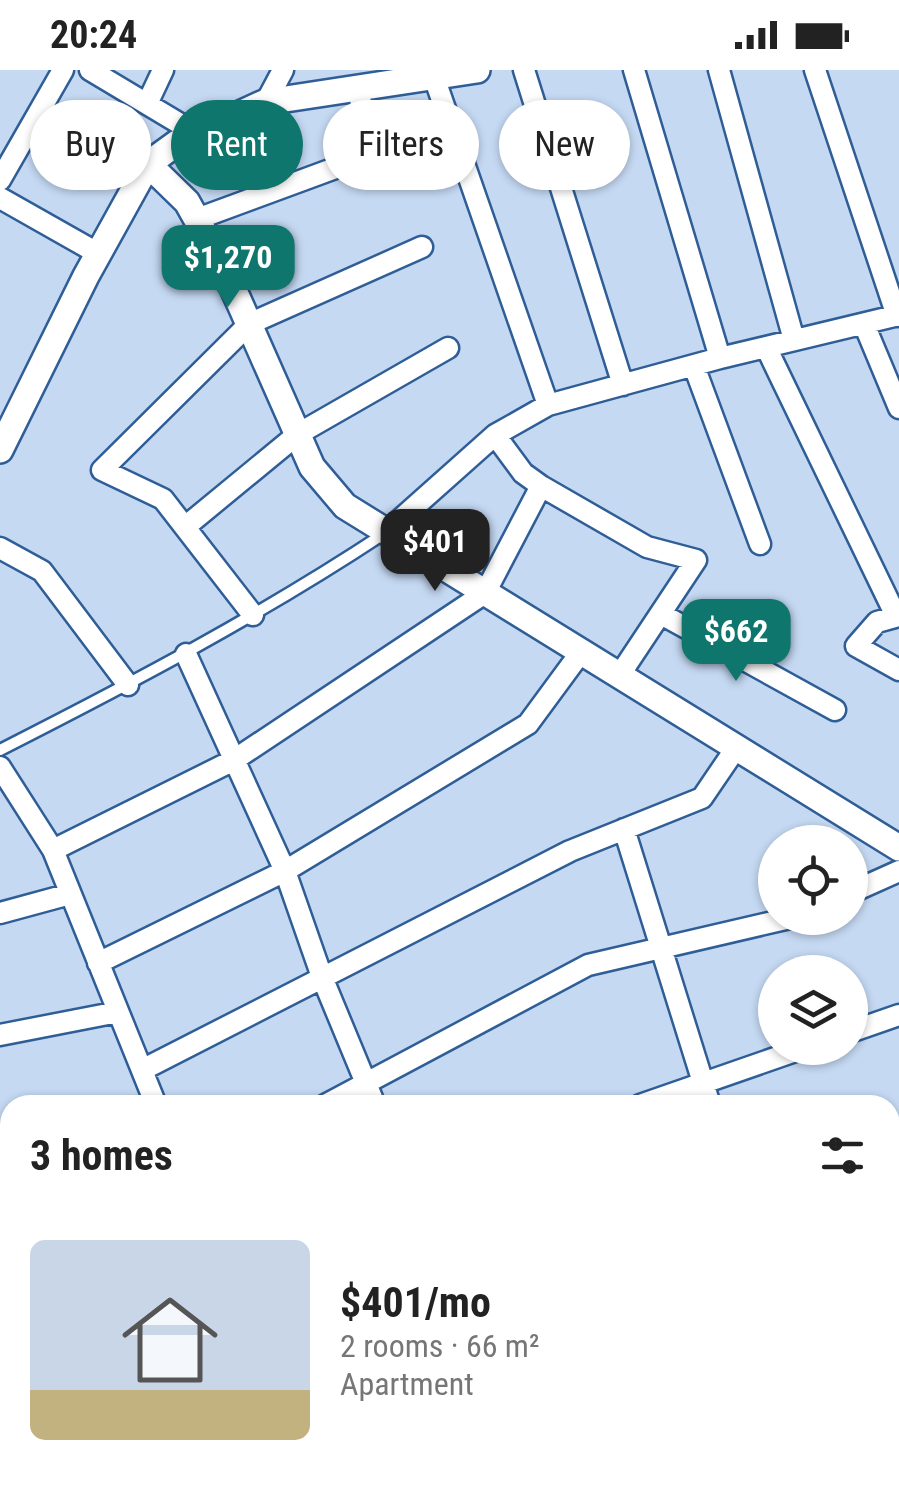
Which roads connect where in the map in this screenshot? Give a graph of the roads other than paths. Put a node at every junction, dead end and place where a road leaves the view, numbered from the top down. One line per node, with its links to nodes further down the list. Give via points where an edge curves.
1 (63, 70): 17 (street)
2 (90, 70): 12 (street)
3 (164, 70): 13 (street)
4 (283, 70): 14 (street)
5 (477, 70): 10 (street)
6 (524, 70): 31 (street)
7 (634, 70): 29 (street)
8 (719, 70): 26 (street)
9 (815, 70): 23 (street)
10 (434, 77): 11 (street); 32 (street)
11 (357, 88): 15 (street); 20 (street, via 376,154)
12 (140, 100)
13 (149, 100)
14 (267, 100)
15 (279, 100)
16 (151, 167): 20 (street)
17 (0, 180)
18 (134, 190): 22 (street)
19 (0, 198): 22 (street)
20 (196, 219): 24 (street)
21 (422, 247): 24 (street)
22 (98, 254): 36 (street)
23 (898, 315): 25 (street)
24 (249, 324): 34 (street); 38 (street, via 102,470 162,500)
25 (864, 324): 26 (street); 33 (street)
26 (794, 340): 27 (street)
27 (766, 347): 29 (street); 45 (street)
28 (448, 348): 34 (street)
29 (720, 358): 30 (street)
30 (694, 366): 31 (street); 40 (street)
31 (623, 385): 32 (street)
32 (548, 406): 35 (street)
33 (899, 408)
34 (298, 434): 38 (street); 39 (street, via 312,467 345,506)
35 (495, 435): 37 (street, via 522,473); 39 (street)
36 (0, 450)
37 (541, 486): 42 (street); 43 (street, via 646,548 696,560)
38 (185, 526): 44 (street)
39 (385, 533): 42 (street); 44 (lane)
40 (760, 544)
41 (0, 548): 50 (street, via 42,571)
42 (485, 592): 46 (street); 54 (street)
43 (660, 614): 49 (street); 51 (street)
44 (253, 616): 47 (lane)
45 (898, 616): 48 (street, via 877,622 856,646)
46 (581, 652): 49 (street); 60 (street, via 528,724)
47 (186, 654): 50 (lane); 54 (street)
48 (899, 670)
49 (620, 676): 52 (street)
50 (128, 685): 53 (lane)
51 (835, 710)
52 (736, 748): 56 (street, via 702,798); 57 (street)
53 (0, 750)
54 (234, 760): 58 (street); 60 (street)
55 (0, 767): 58 (street)
56 (624, 829): 65 (street); 67 (street)
57 (899, 848)
58 (53, 850): 62 (street)
59 (899, 871): 61 (street)
60 (285, 872): 66 (street); 67 (street)
61 (868, 885)
62 (70, 894): 63 (street); 66 (street)
63 (0, 914)
64 (758, 925): 65 (street)
65 (661, 947): 74 (street); 75 (street, via 588,965)
66 (98, 963): 68 (street)
67 (322, 976): 73 (street); 75 (street)
68 (118, 1012): 71 (street); 73 (street)
69 (899, 1015): 70 (street)
70 (868, 1026)
71 (0, 1036)
72 (758, 1063): 74 (street)
73 (142, 1070): 76 (street)
74 (703, 1082): 79 (street); 80 (street)
75 (366, 1083): 77 (street); 78 (street)
76 (152, 1095)
77 (344, 1095)
78 (371, 1095)
79 (667, 1095)
80 (707, 1095)

